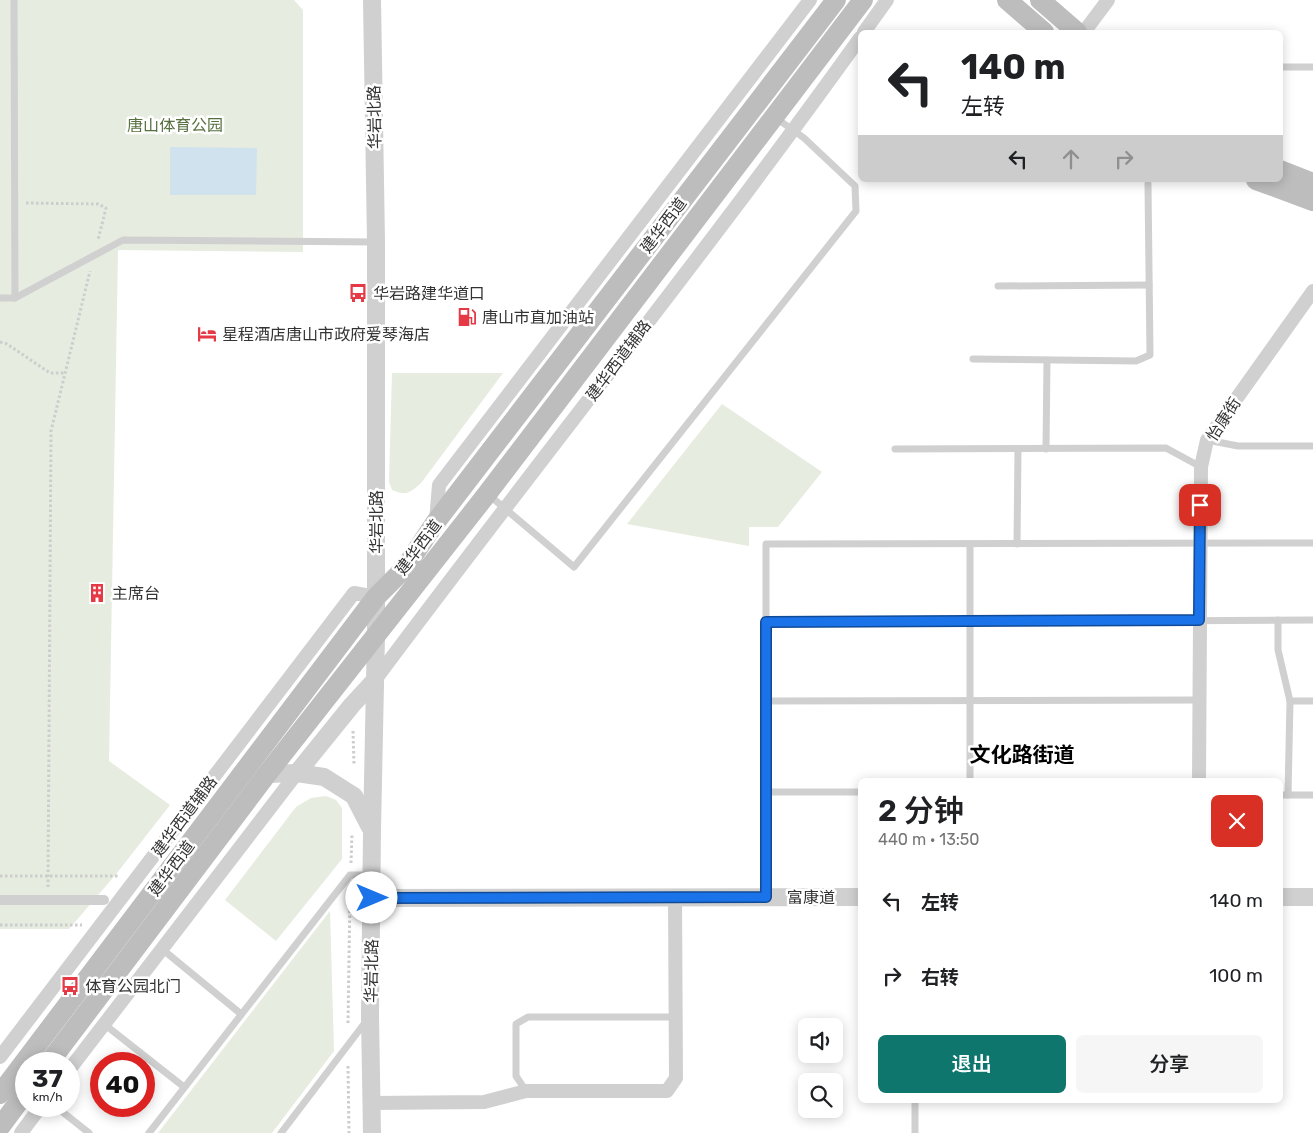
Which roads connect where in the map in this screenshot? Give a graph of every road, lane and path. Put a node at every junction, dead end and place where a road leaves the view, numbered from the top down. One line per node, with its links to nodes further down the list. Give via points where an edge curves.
1 (14, 0): 31 (lane)
2 (372, 0): 25 (street, 华岩北路)
3 (810, 0): 44 (street, via 439,485)
4 (836, 0): 44 (main road, 建华西道)
5 (864, 0): 17 (main road, 建华西道)
6 (887, 0): 10 (street)
7 (1008, 0): 11 (main road)
8 (1040, 0): 12 (main road)
9 (1108, 0): 13 (street)
10 (865, 30)
11 (1042, 30)
12 (1075, 30)
13 (1086, 30)
14 (858, 41): 18 (street, 建华西道辅路)
15 (1283, 67): 16 (lane)
16 (1313, 67)
17 (774, 117): 18 (lane); 42 (main road, 建华西道)
18 (794, 130): 43 (street, 建华西道辅路); 43 (lane, via 855,186 856,211 574,566)
19 (1283, 171): 21 (main road)
20 (1261, 182): 23 (main road)
21 (1313, 183)
22 (1148, 184): 27 (lane)
23 (1313, 201)
24 (26, 213): 26 (path, via 26,203 98,204 106,208)
25 (376, 242): 26 (lane, via 123,240); 49 (street, 华岩北路)
26 (94, 255): 31 (lane); 35 (path)
27 (1149, 285): 28 (lane); 34 (lane, via 1150,355 1136,361)
28 (998, 286)
29 (1313, 291): 36 (street, 怡康街)
30 (0, 298): 31 (lane)
31 (15, 298)
32 (0, 342): 35 (path, via 50,373)
33 (973, 359): 34 (lane)
34 (1048, 360): 40 (lane)
35 (65, 373): 77 (path, via 51,431)
36 (1207, 440): 37 (lane, via 1238,446); 41 (street, 怡康街)
37 (1313, 446)
38 (895, 449): 39 (lane)
39 (1018, 449): 40 (lane); 48 (lane)
40 (1046, 449): 41 (lane, via 1166,448)
41 (1201, 467): 45 (street, 怡康街)
42 (487, 494): 43 (lane); 55 (main road, 建华西道)
43 (505, 508): 56 (street, 建华西道辅路)
44 (435, 523): 49 (main road, 建华西道, via 405,568)
45 (1200, 543): 46 (lane); 48 (lane); 50 (street, 怡康街)
46 (1313, 543)
47 (970, 544): 48 (lane); 53 (lane); 54 (lane, via 766,544)
48 (1017, 544)
49 (376, 597): 55 (street, 华岩北路); 98 (street, 建华西道辅路, via 354,593); 101 (main road, 建华西道)
50 (1199, 620): 51 (lane); 53 (lane); 58 (street, 怡康街)
51 (1278, 620): 52 (lane); 60 (lane, via 1278,650)
52 (1313, 620)
53 (970, 621): 54 (lane); 57 (lane)
54 (766, 622): 59 (lane)
55 (376, 635): 56 (street, 华岩北路); 64 (main road, 建华西道)
56 (375, 680): 63 (street); 73 (street, 华岩北路)
57 (970, 700): 58 (lane); 59 (lane); 65 (lane)
58 (1199, 700): 66 (street, 怡康街)
59 (766, 701): 67 (lane)
60 (1290, 701): 61 (lane); 70 (lane)
61 (1313, 701)
62 (353, 730): 72 (path)
63 (297, 772): 64 (street); 72 (street, via 324,777); 90 (street)
64 (267, 774): 96 (main road, 建华西道)
65 (970, 778)
66 (1199, 778)
67 (766, 792): 68 (lane); 80 (lane)
68 (858, 792)
69 (1283, 795): 70 (lane)
70 (1288, 795): 71 (lane)
71 (1313, 795)
72 (354, 796): 73 (street); 74 (path)
73 (372, 830): 75 (street, 华岩北路)
74 (350, 875): 75 (lane); 91 (lane); 95 (path)
75 (372, 875): 84 (street, 华岩北路)
76 (0, 876): 77 (path)
77 (48, 876): 78 (path); 86 (path)
78 (123, 876)
79 (675, 897): 80 (street, 富康道); 84 (street, 富康道); 93 (street)
80 (766, 897): 81 (street, 富康道)
81 (858, 897)
82 (1283, 897): 83 (street)
83 (1313, 897)
84 (372, 898): 92 (street, 华岩北路)
85 (0, 900): 86 (street)
86 (48, 900): 87 (street)
87 (104, 900)
88 (0, 925): 89 (path)
89 (86, 925)
90 (162, 949): 91 (lane); 94 (street)
91 (240, 1014): 99 (lane)
92 (370, 1016): 95 (lane); 102 (street, 华岩北路)
93 (676, 1017): 100 (street, via 676,1078 666,1091); 100 (lane, via 528,1017 516,1024 516,1076)
94 (104, 1024): 97 (street); 99 (lane)
95 (348, 1044): 111 (lane); 112 (path)
96 (57, 1052)
97 (80, 1056)
98 (0, 1057)
99 (184, 1087): 110 (lane)
100 (526, 1091): 102 (street, via 484,1102)
101 (0, 1094)
102 (372, 1103): 113 (street, 华岩北路)
103 (915, 1103): 114 (lane)
104 (15, 1107): 107 (main road)
105 (33, 1117): 108 (street)
106 (69, 1117): 109 (lane)
107 (0, 1127)
108 (21, 1133)
109 (90, 1133)
110 (149, 1133)
111 (280, 1133)
112 (349, 1133)
113 (372, 1133)
114 (915, 1133)

